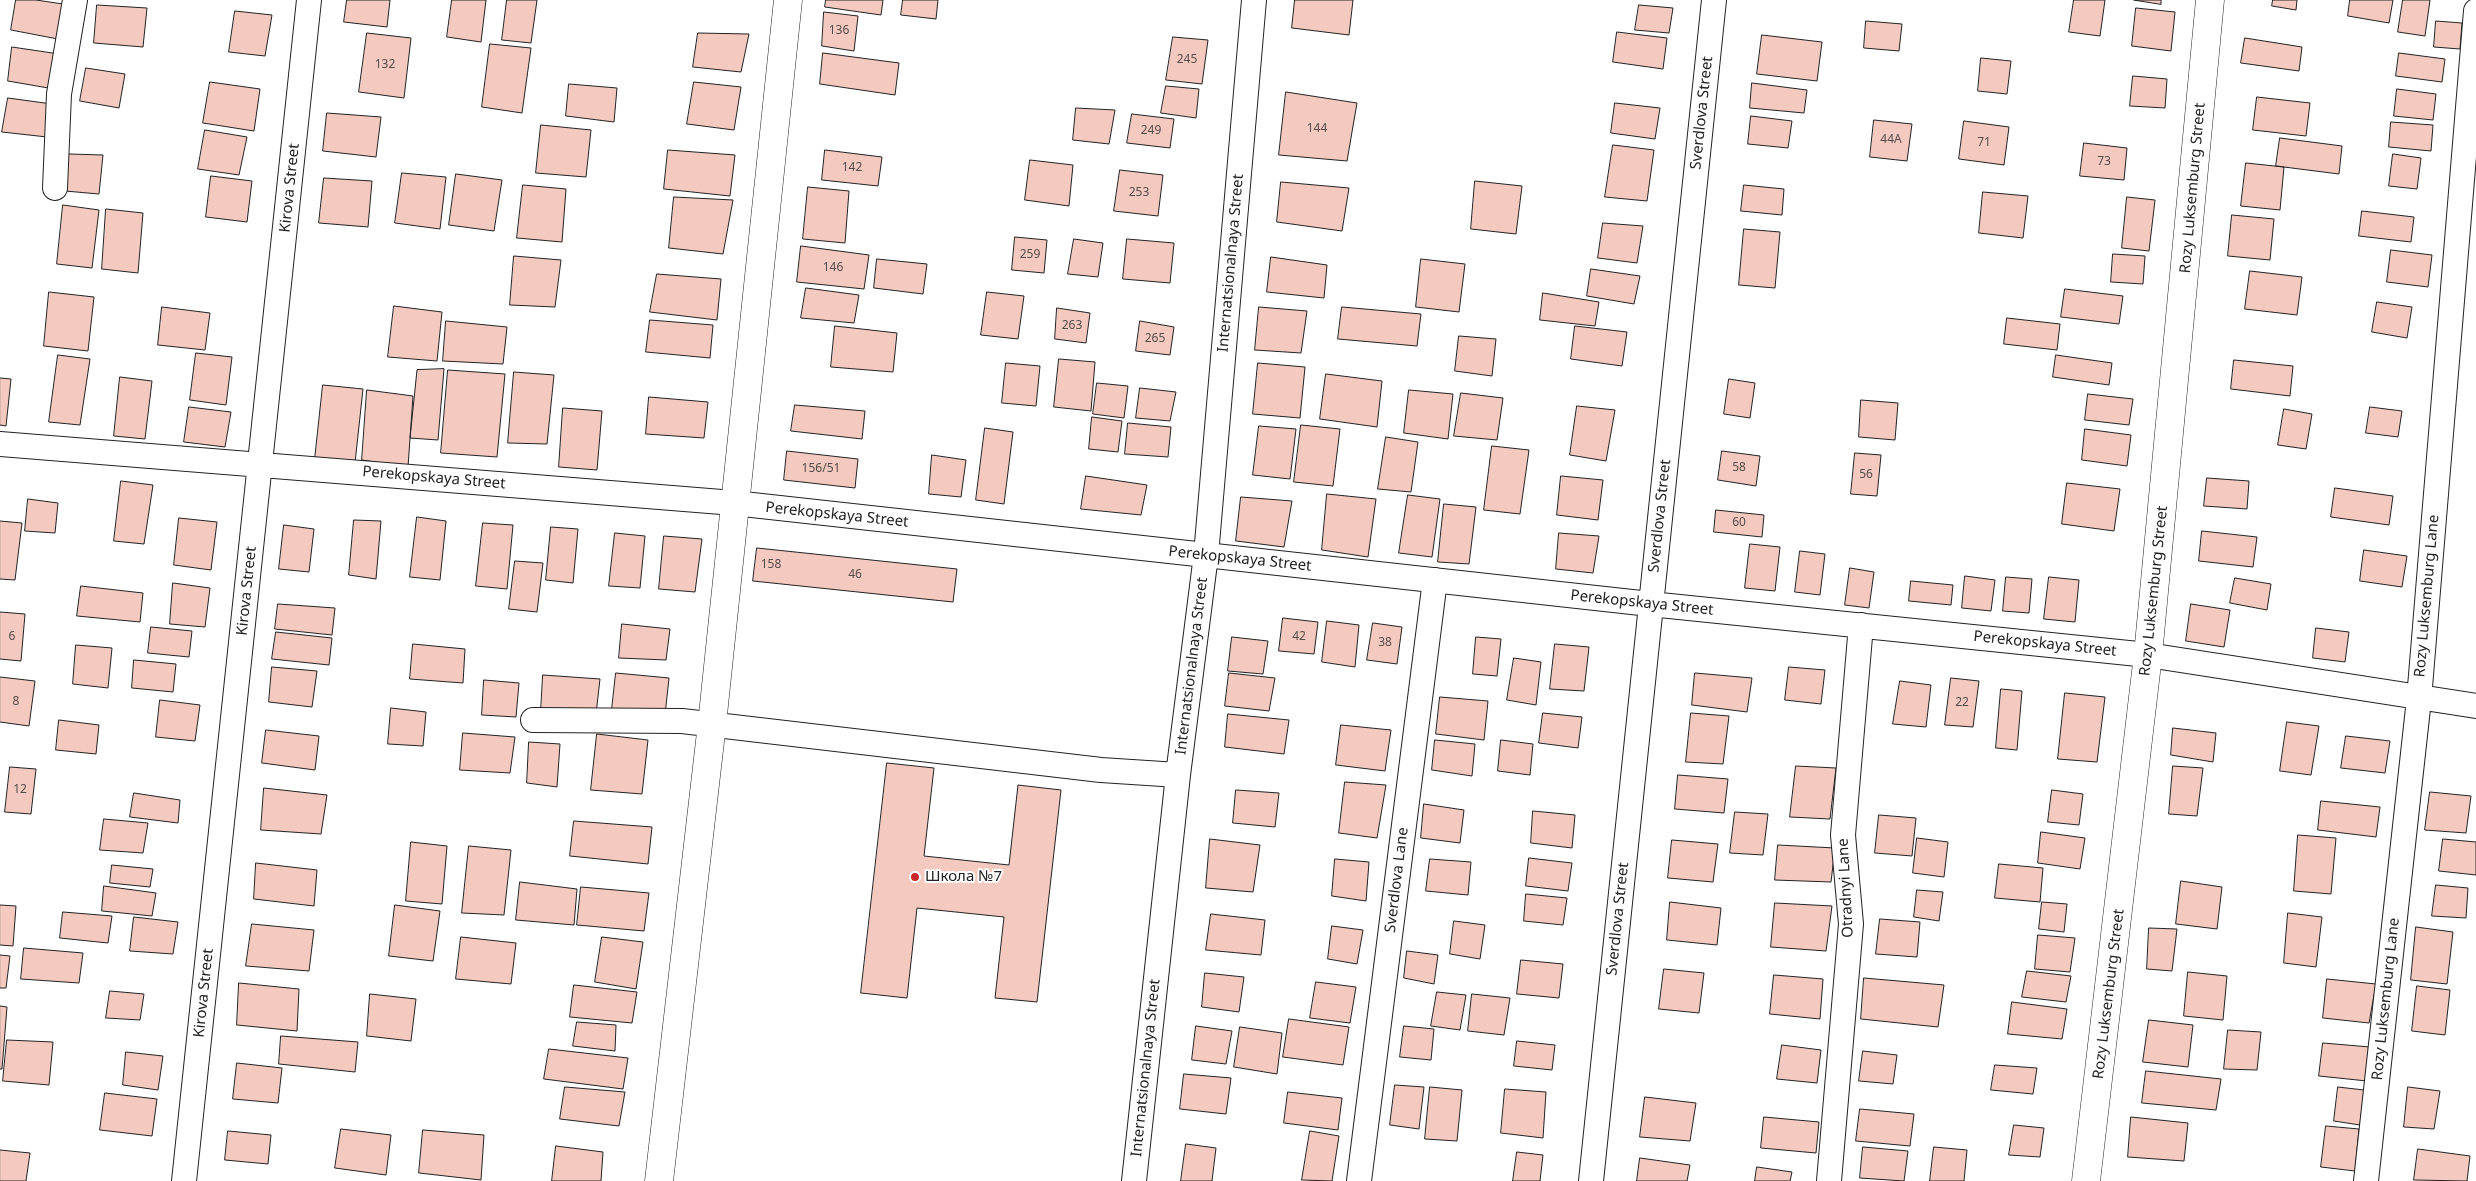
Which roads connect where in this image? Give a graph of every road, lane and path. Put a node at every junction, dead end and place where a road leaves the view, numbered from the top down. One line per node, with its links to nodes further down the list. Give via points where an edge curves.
1 (75, 0): 8 (street, via 59,94)
2 (310, 0): 10 (street, Kirova Street)
3 (788, 0): 11 (main road)
4 (1254, 0): 12 (street, Internatsionalnaya Street)
5 (1714, 0): 14 (street, Sverdlova Street)
6 (2210, 0): 16 (main road, Rozy Luksemburg Street)
7 (2476, 11): 17 (street, Rozy Luksemburg Lane)
8 (55, 188)
9 (0, 444): 10 (street, Perekopskaya Street)
10 (261, 464): 11 (street, Perekopskaya Street); 22 (street, Kirova Street)
11 (734, 503): 12 (street, Perekopskaya Street); 20 (main road)
12 (1206, 555): 13 (street, Perekopskaya Street); 21 (street, Internatsionalnaya Street)
13 (1434, 580): 14 (street, Perekopskaya Street); 25 (street, Sverdlova Lane)
14 (1650, 604): 15 (street, Perekopskaya Street); 26 (street, Sverdlova Street)
15 (1860, 625): 16 (street, Perekopskaya Street); 27 (street, Otradnyi Lane, via 1843,835 1851,924)
16 (2148, 655): 17 (street, Perekopskaya Street); 28 (main road, Rozy Luksemburg Street)
17 (2419, 699): 18 (street, Perekopskaya Street); 29 (street, Rozy Luksemburg Lane)
18 (2476, 706)
19 (533, 720): 20 (street)
20 (712, 724): 21 (street, via 1101,770); 23 (main road)
21 (1178, 775): 24 (street, Internatsionalnaya Street)
22 (184, 1181)
23 (659, 1181)
24 (1134, 1181)
25 (1359, 1181)
26 (1591, 1181)
27 (1829, 1181)
28 (2086, 1181)
29 (2366, 1181)

